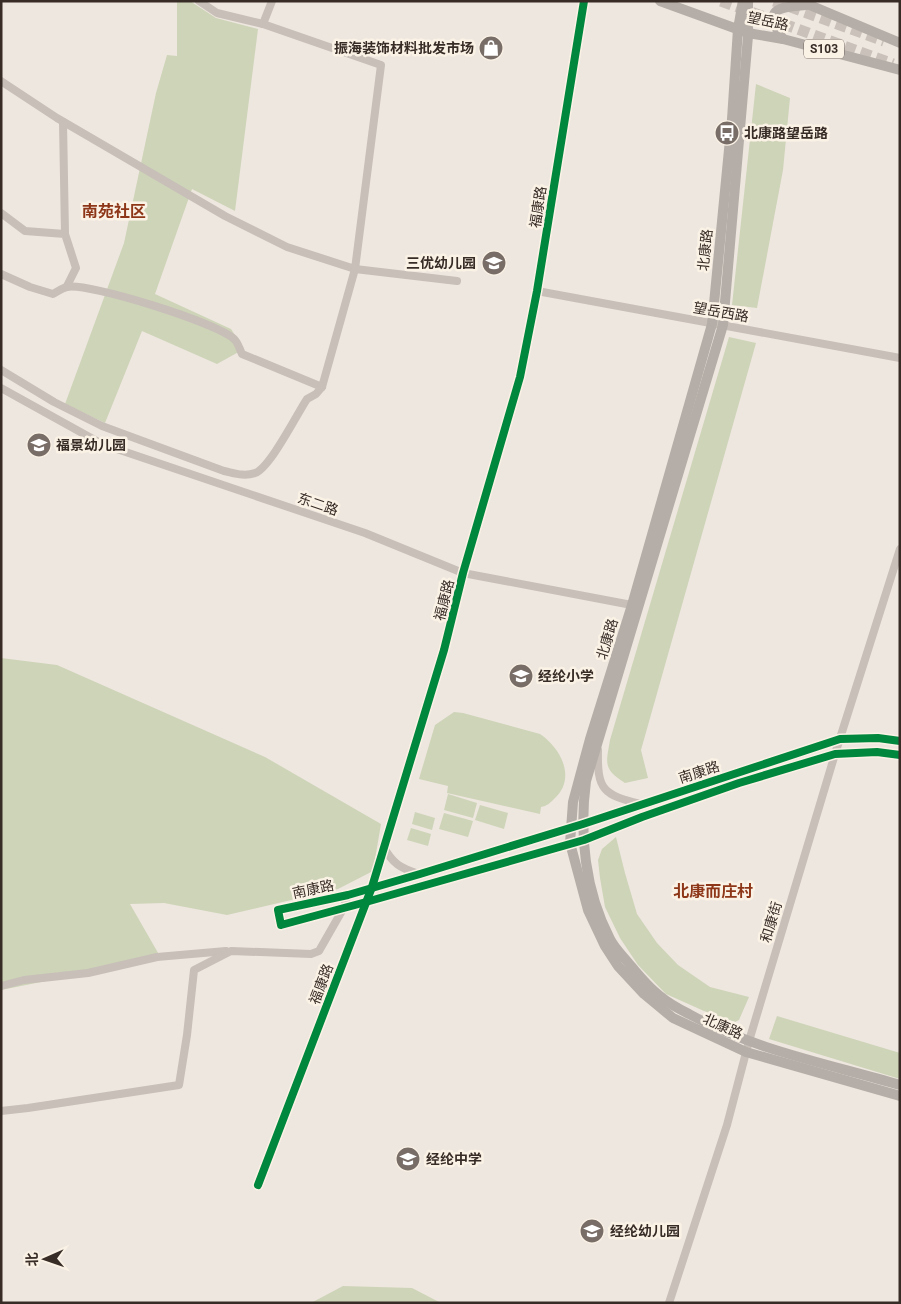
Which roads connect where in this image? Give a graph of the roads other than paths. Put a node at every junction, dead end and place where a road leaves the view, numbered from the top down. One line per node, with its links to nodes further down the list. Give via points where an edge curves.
1 (199, 1): 8 (street, via 217,13)
2 (272, 1): 8 (street)
3 (584, 1): 21 (street, 福康路)
4 (660, 1): 9 (main road, 望岳路 / S103)
5 (743, 1): 9 (main road, 北康路)
6 (748, 1): 9 (main road, 北康路)
7 (803, 3): 10 (main road, via 776,10 773,16 775,27); 11 (main road, 望岳路 / S103)
8 (263, 24): 17 (street, via 381,64)
9 (743, 31): 10 (main road, 望岳路 / S103); 22 (main road, 北康路)
10 (783, 38): 12 (main road, 望岳路 / S103)
11 (900, 43)
12 (900, 70)
13 (1, 81): 14 (street)
14 (63, 122): 16 (street); 17 (street, via 234,221 287,247)
15 (1, 213): 16 (street, via 25,231)
16 (65, 234): 20 (street, via 76,268)
17 (354, 269): 19 (street); 25 (street)
18 (1, 274): 20 (street, via 53,294)
19 (458, 281)
20 (67, 286): 25 (street, via 90,288 147,303 205,323 235,339 242,354)
21 (537, 291): 22 (street, 望岳西路); 28 (street, 福康路, via 520,377)
22 (717, 324): 23 (street, 望岳西路); 29 (main road, 北康路)
23 (900, 358)
24 (1, 370): 25 (street, via 102,426 242,475 257,473 268,463 306,399)
25 (322, 387)
26 (1, 388): 28 (street, 东二路, via 102,444 365,533)
27 (900, 549): 31 (street, 和康街)
28 (463, 573): 29 (street, 东二路); 40 (street, 福康路, via 444,650)
29 (636, 605): 30 (main road, 北康路); 37 (main road, 北康路, via 580,775)
30 (598, 739): 35 (street, via 601,784 619,798); 36 (main road, 北康路, via 586,781)
31 (840, 739): 32 (street, 南康路); 33 (street, 和康街); 35 (street, 南康路)
32 (900, 741)
33 (835, 754): 34 (street, 南康路, via 877,752); 38 (street, 南康路, via 739,783); 48 (street, 和康街)
34 (900, 755)
35 (641, 804): 36 (street, 南康路)
36 (583, 824): 37 (street, 南康路); 38 (main road, 北康路)
37 (571, 827): 39 (main road, 北康路); 41 (street, 南康路)
38 (584, 840): 39 (street, 南康路); 48 (main road, 北康路, via 591,888 599,915 611,941 641,978 660,997 681,1010)
39 (570, 843): 44 (street, 南康路); 49 (main road, 北康路, via 588,910 618,966 673,1018)
40 (383, 846): 41 (street, via 402,868); 42 (street, 福康路)
41 (420, 874): 42 (street, 南康路)
42 (372, 887): 43 (street, 南康路); 44 (street, 福康路)
43 (348, 895): 45 (street); 45 (street, 南康路, via 278,910 281,925)
44 (366, 902): 45 (street, 南康路); 53 (street, 福康路)
45 (343, 909): 46 (street, via 320,951 311,954)
46 (231, 951): 47 (street, via 157,957 88,973 24,980); 52 (street, via 194,970 179,1085)
47 (1, 986)
48 (749, 1041): 49 (street, 和康街); 50 (main road, 北康路)
49 (746, 1052): 51 (main road, 北康路); 54 (street, 和康街, via 727,1124)
50 (900, 1085)
51 (900, 1096)
52 (1, 1110)
53 (258, 1185)
54 (669, 1303)

